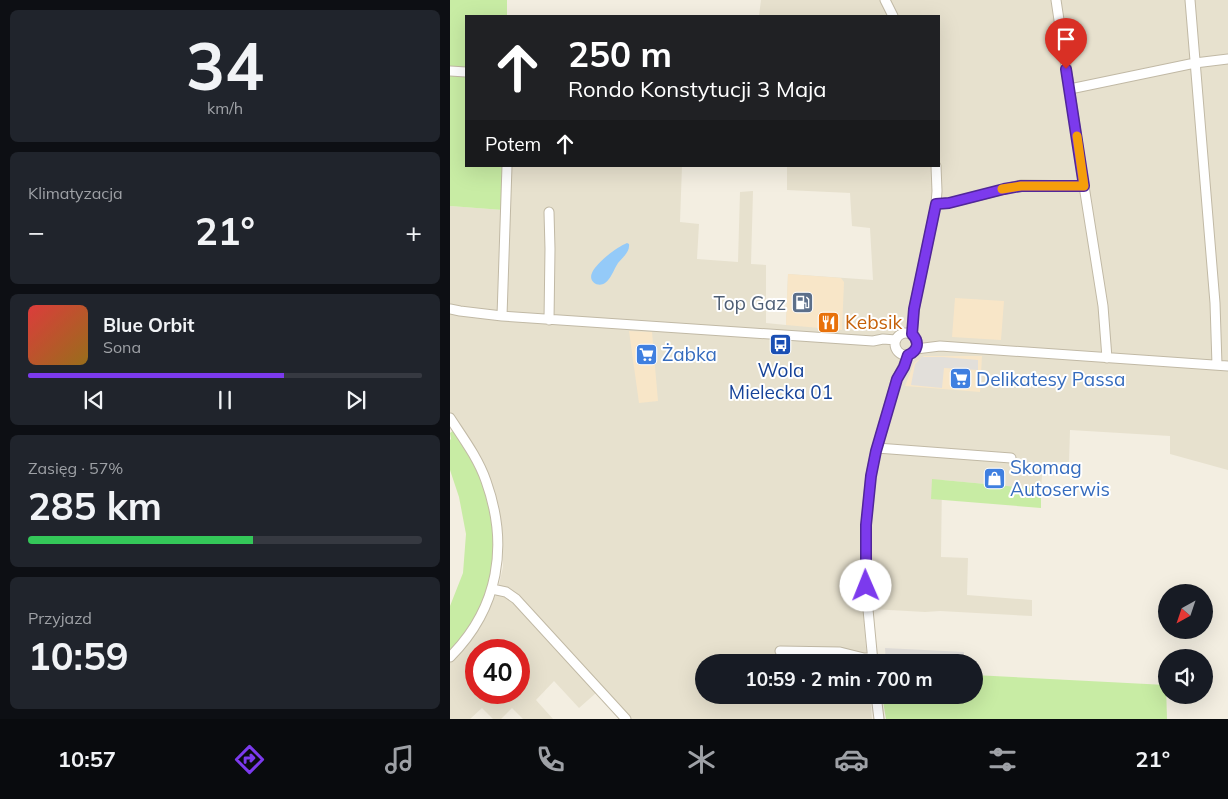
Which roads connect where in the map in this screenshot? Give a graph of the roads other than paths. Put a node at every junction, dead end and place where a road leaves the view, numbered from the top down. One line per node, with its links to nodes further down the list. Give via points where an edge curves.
1 (886, 0): 4 (street)
2 (1056, 0): 9 (street)
3 (1190, 0): 6 (street)
4 (893, 15)
5 (1228, 59): 6 (street)
6 (1195, 62): 9 (street); 22 (street)
7 (450, 71): 8 (street)
8 (465, 72)
9 (1070, 89): 12 (street)
10 (507, 167): 16 (street)
11 (936, 167): 13 (street)
12 (1084, 186): 13 (street, via 1021,186); 21 (street, via 1103,306)
13 (936, 204): 18 (street)
14 (548, 212): 17 (street)
15 (450, 309): 16 (street)
16 (502, 316): 17 (street)
17 (549, 320): 20 (street, via 873,341 884,339)
18 (910, 335): 19 (street); 20 (street, via 899,335); 20 (street, via 917,344)
19 (940, 346): 20 (street); 21 (street)
20 (903, 349): 25 (street)
21 (1107, 358): 22 (street)
22 (1217, 365): 23 (street)
23 (1228, 366)
24 (450, 418): 27 (street, via 486,480 494,509 498,563)
25 (877, 448): 26 (street); 30 (street, via 866,525 866,599)
26 (1011, 458)
27 (492, 589): 31 (street, via 473,629); 33 (street, via 516,598)
28 (780, 651): 29 (street)
29 (848, 654)
30 (872, 654)
31 (450, 657)
32 (877, 704): 34 (street)
33 (626, 719)
34 (879, 719)

